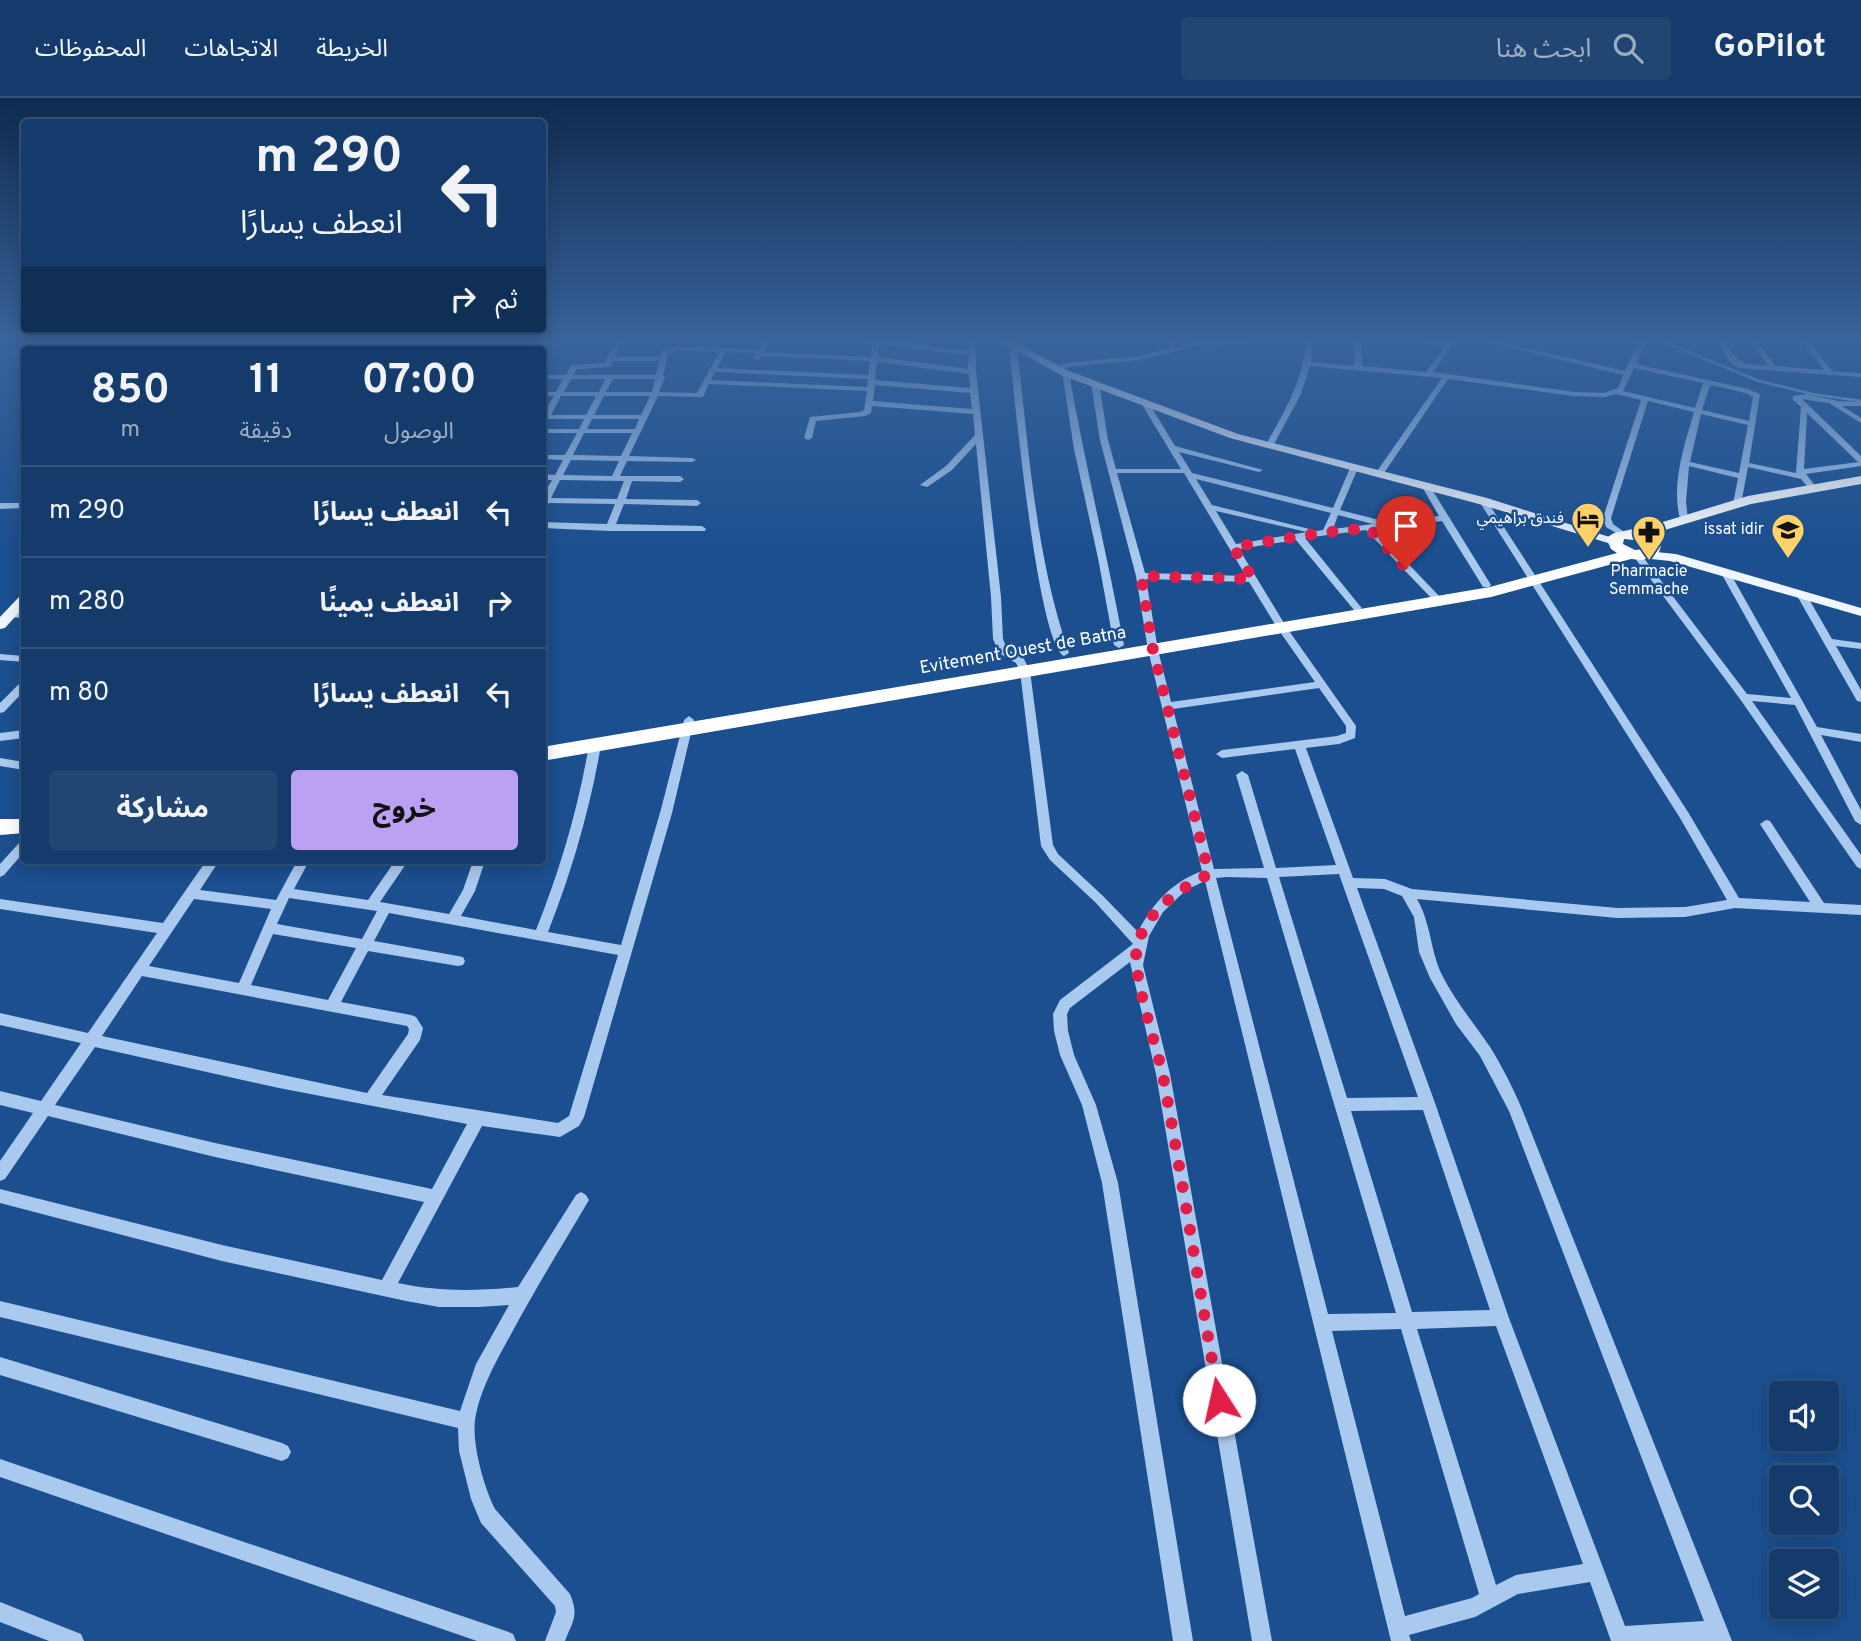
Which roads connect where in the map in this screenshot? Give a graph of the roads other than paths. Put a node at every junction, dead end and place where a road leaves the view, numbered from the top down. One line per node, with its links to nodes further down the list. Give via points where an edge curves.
1 (593, 409): 21 (street)
2 (648, 409): 22 (street)
3 (868, 409): 30 (street, via 862,414 813,419)
4 (941, 409): 20 (street)
5 (977, 409): 20 (street)
6 (1020, 409): 95 (street, via 1035,538)
7 (1067, 409): 92 (street)
8 (1099, 409): 42 (street)
9 (1149, 409): 32 (street)
10 (1162, 409): 31 (main road)
11 (1289, 409): 31 (street)
12 (1424, 409): 44 (street)
13 (1642, 409): 75 (street, via 1607,518)
14 (1691, 409): 19 (street)
15 (1754, 409): 25 (street)
16 (1804, 409): 51 (street)
17 (1806, 409): 37 (street)
18 (1841, 409): 24 (street)
19 (1699, 411): 25 (street); 38 (street)
20 (977, 412): 29 (street)
21 (588, 417): 22 (street); 23 (street); 27 (street)
22 (645, 417): 28 (street)
23 (546, 418)
24 (1861, 421)
25 (1752, 424): 39 (street)
26 (546, 431): 27 (street)
27 (582, 431): 28 (street); 34 (street)
28 (637, 431): 35 (street)
29 (979, 434): 53 (street, via 948,468); 98 (street, via 998,639 1006,654)
30 (808, 438)
31 (1269, 446): 40 (main road)
32 (1173, 448): 41 (street); 43 (street)
33 (546, 457): 34 (street)
34 (567, 458): 35 (street); 47 (street)
35 (624, 458): 36 (street); 48 (street)
36 (692, 460)
37 (1861, 462): 51 (street)
38 (1685, 463): 45 (street); 67 (street, via 1681,500)
39 (1744, 464): 45 (street); 51 (street)
40 (1354, 468): 44 (main road); 65 (street)
41 (1259, 470)
42 (1112, 471): 43 (street); 79 (street)
43 (1189, 473): 64 (street); 65 (street)
44 (1378, 474): 54 (main road)
45 (1742, 476): 61 (street)
46 (546, 477): 47 (street)
47 (557, 477): 48 (street); 56 (street)
48 (615, 478): 49 (street)
49 (629, 479): 50 (street); 57 (street)
50 (680, 479)
51 (1805, 479): 52 (highway, Evitement Ouest de Batna); 61 (highway, Evitement Ouest de Batna)
52 (1861, 480)
53 (924, 485)
54 (1424, 485): 58 (main road); 66 (street)
55 (1861, 489): 77 (highway, Evitement Ouest de Batna, via 1777,504 1701,526)
56 (546, 497)
57 (620, 501): 59 (street); 60 (street); 70 (street)
58 (1483, 501): 75 (main road); 81 (street)
59 (546, 502)
60 (696, 503)
61 (1737, 504): 67 (highway, Evitement Ouest de Batna)
62 (0, 506): 63 (street)
63 (21, 506)
64 (1212, 508): 73 (street); 76 (street)
65 (1334, 512): 68 (street); 73 (street)
66 (1443, 518): 68 (street); 82 (street)
67 (1685, 520): 75 (highway, Evitement Ouest de Batna)
68 (1391, 525): 71 (street)
69 (546, 526): 70 (street)
70 (610, 528): 72 (street)
71 (1369, 528): 73 (street); 84 (street)
72 (702, 529)
73 (1323, 533): 74 (street)
74 (1298, 536): 76 (street); 86 (street)
75 (1619, 538): 77 (highway); 81 (highway, Evitement Ouest de Batna, via 1581,562)
76 (1233, 547): 80 (street)
77 (1643, 551): 78 (main road); 81 (highway, Evitement Ouest de Batna); 85 (main road, via 1702,558); 101 (street)
78 (1726, 573): 83 (main road); 103 (street)
79 (1141, 576): 80 (street); 93 (street)
80 (1253, 579): 89 (street)
81 (1532, 579): 82 (highway, Evitement Ouest de Batna); 84 (highway, Evitement Ouest de Batna); 138 (street, via 1684,815)
82 (1486, 585): 84 (highway, Evitement Ouest de Batna)
83 (1801, 594): 87 (main road); 91 (street)
84 (1435, 597): 86 (highway, Evitement Ouest de Batna); 89 (highway, Evitement Ouest de Batna)
85 (1861, 606)
86 (1357, 608): 89 (highway, Evitement Ouest de Batna)
87 (1861, 612)
88 (18, 614): 90 (main road)
89 (1281, 624): 93 (highway, Evitement Ouest de Batna); 99 (street)
90 (0, 636)
91 (1827, 642): 94 (street); 102 (street)
92 (1119, 645): 93 (highway, Evitement Ouest de Batna); 95 (highway, Evitement Ouest de Batna)
93 (1152, 645): 98 (highway, Evitement Ouest de Batna); 104 (street)
94 (1861, 646)
95 (1064, 653): 98 (highway, Evitement Ouest de Batna)
96 (0, 657): 97 (street)
97 (21, 659)
98 (1022, 666): 106 (highway, Evitement Ouest de Batna); 148 (street, via 1046,846 1100,900)
99 (1323, 684): 104 (street); 113 (street, via 1352,732 1339,740)
100 (21, 688): 105 (street)
101 (1744, 697): 103 (street); 130 (street)
102 (1861, 699)
103 (1799, 702): 107 (street)
104 (1167, 706): 133 (street)
105 (0, 709)
106 (688, 724): 111 (highway, Evitement Ouest de Batna); 112 (highway, Evitement Ouest de Batna); 149 (street)
107 (1816, 730): 110 (street); 121 (street)
108 (21, 734): 109 (street)
109 (0, 737)
110 (1861, 738)
111 (546, 742)
112 (595, 745): 114 (highway, Evitement Ouest de Batna); 146 (street, via 572,845)
113 (1299, 745): 115 (street); 134 (street)
114 (546, 753)
115 (1222, 754)
116 (0, 762): 117 (street)
117 (21, 766)
118 (1242, 775): 132 (street)
119 (0, 813): 120 (highway)
120 (21, 813)
121 (1861, 821)
122 (1766, 824): 141 (street)
123 (21, 826): 124 (highway)
124 (0, 827)
125 (21, 848): 131 (street)
126 (211, 864): 135 (street)
127 (301, 864): 137 (street)
128 (400, 864): 140 (street)
129 (478, 864): 143 (street)
130 (1861, 864)
131 (0, 872)
132 (1271, 873): 133 (street); 134 (street); 159 (street)
133 (1209, 874): 148 (street, via 1165,903); 171 (street)
134 (1347, 876): 136 (street); 158 (street)
135 (190, 894): 137 (street); 145 (street)
136 (1411, 894): 138 (street, via 1617,913 1685,912); 180 (street, via 1408,898 1424,925 1426,952 1437,978 1515,1109)
137 (282, 899): 140 (street); 144 (street)
138 (1735, 903): 141 (street)
139 (0, 904): 145 (street)
140 (378, 907): 143 (street); 147 (street)
141 (1820, 907): 142 (street)
142 (1861, 910)
143 (452, 920): 146 (street)
144 (269, 928): 147 (street); 152 (street)
145 (166, 929): 151 (street)
146 (541, 936): 149 (street)
147 (364, 944): 150 (street); 153 (street)
148 (1137, 946): 185 (street, via 1065,1004 1060,1031 1089,1105 1110,1183); 186 (street, via 1136,965 1163,1074)
149 (625, 951): 161 (street, via 574,1121 560,1130)
150 (457, 961)
151 (139, 970): 152 (street); 155 (street)
152 (243, 989): 153 (street)
153 (332, 1005): 157 (street, via 411,1021 416,1028)
154 (0, 1019): 155 (street)
155 (92, 1040): 157 (street); 160 (street)
156 (0, 1098): 160 (street)
157 (370, 1100): 161 (street)
158 (1428, 1103): 159 (street); 169 (street)
159 (1341, 1105): 170 (street)
160 (47, 1108): 162 (street); 164 (street)
161 (477, 1120): 164 (street)
162 (0, 1174)
163 (0, 1196): 166 (street)
164 (435, 1197): 166 (street)
165 (581, 1200): 167 (street)
166 (386, 1289): 167 (street, via 439,1298)
167 (523, 1295): 173 (street, via 482,1370)
168 (0, 1309): 173 (street)
169 (1501, 1318): 170 (street); 176 (street)
170 (1406, 1322): 171 (street); 177 (street)
171 (1321, 1323): 179 (street)
172 (0, 1366): 174 (street)
173 (466, 1421): 184 (street, via 468,1451 488,1517 563,1601 566,1612)
174 (282, 1452)
175 (0, 1468): 183 (street)
176 (1594, 1572): 177 (street, via 1516,1585); 181 (street)
177 (1490, 1598): 179 (street)
178 (0, 1612): 182 (street)
179 (1399, 1634)
180 (1719, 1635): 181 (street)
181 (1620, 1638)
182 (74, 1641)
183 (506, 1641)
184 (555, 1641)
185 (1183, 1641)
186 (1262, 1641)

